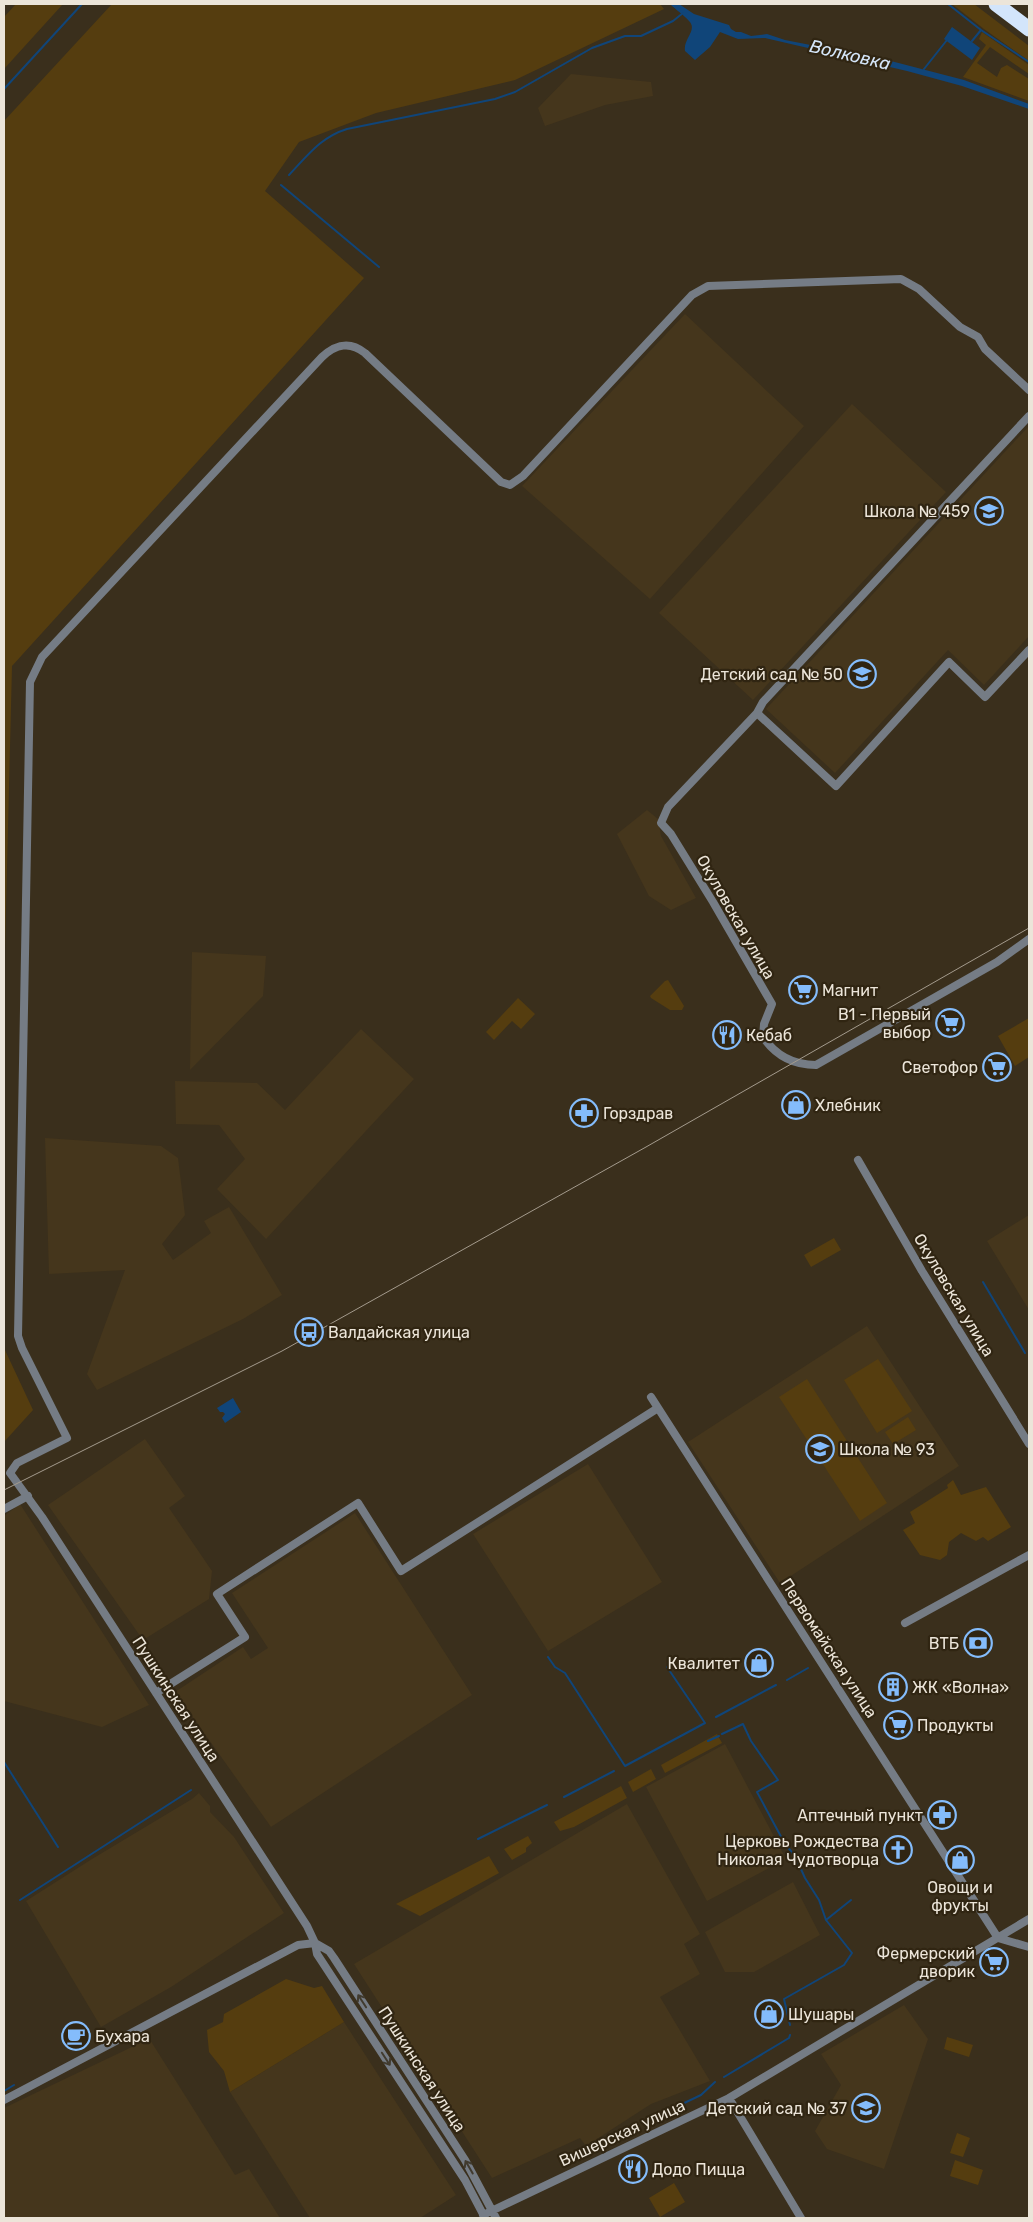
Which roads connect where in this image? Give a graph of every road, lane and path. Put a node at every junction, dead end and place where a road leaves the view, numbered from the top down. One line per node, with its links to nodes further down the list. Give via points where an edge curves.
1 (996, 4): 2 (highway)
2 (1029, 29)
3 (1029, 390): 12 (street, Пушкинская улица, via 985,349 978,337 960,327 919,289 901,279 708,286 692,296 524,476 510,485 501,482 360,349 337,346 322,357 42,657 30,682 18,1336 67,1438 17,1463 10,1473)
4 (1029, 416): 6 (street, via 763,702)
5 (1029, 650): 6 (street, via 985,697 949,662 836,786)
6 (757, 713): 7 (street, Окуловская улица, via 664,811 661,823 671,834 772,1004 762,1032 764,1040 778,1052 796,1064 816,1064 997,962)
7 (1029, 940)
8 (858, 1160): 11 (street, Окуловская улица)
9 (651, 1397): 10 (street, Первомайская улица)
10 (658, 1408): 16 (street, via 401,1571 358,1503 217,1594 245,1637); 18 (street, Первомайская улица)
11 (1029, 1444)
12 (28, 1496): 13 (street); 16 (street, Пушкинская улица)
13 (4, 1509)
14 (1029, 1555): 15 (street)
15 (905, 1623)
16 (156, 1693): 19 (street, Пушкинская улица)
17 (1029, 1919): 18 (street, Вишерская улица)
18 (998, 1938): 20 (street); 21 (street, Вишерская улица)
19 (316, 1943): 22 (street, via 298,1945); 23 (street, Пушкинская улица, one-way to 19, via 465,2160 329,1951); 24 (street, Пушкинская улица, one-way to 24, via 317,1954 465,2180)
20 (1029, 1948)
21 (729, 2098): 23 (street, Вишерская улица); 26 (street)
22 (4, 2100)
23 (492, 2210): 24 (street, Вишерская улица); 25 (street, Пушкинская улица)
24 (484, 2217)
25 (496, 2218)
26 (801, 2218)

